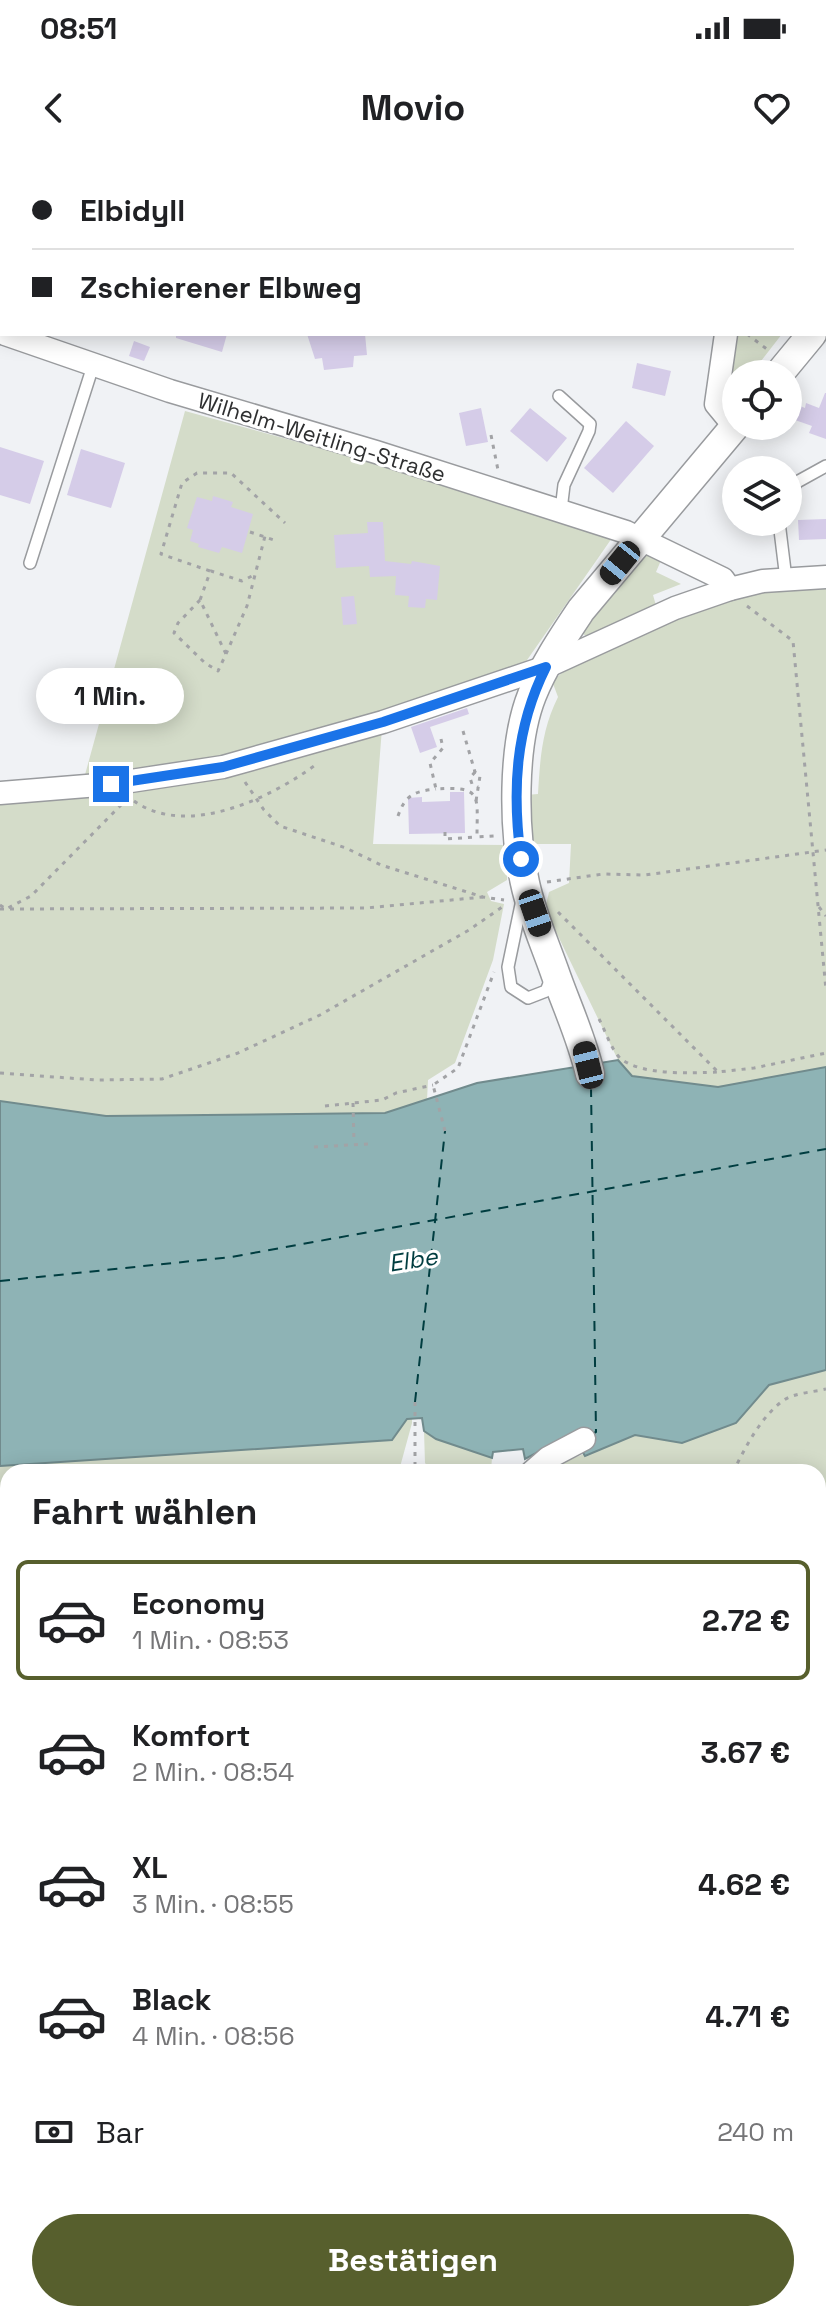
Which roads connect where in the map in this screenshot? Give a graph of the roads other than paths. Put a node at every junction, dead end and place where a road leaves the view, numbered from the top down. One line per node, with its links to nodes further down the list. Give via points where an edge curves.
1 (15, 336): 7 (street, Wilhelm-Weitling-Straße)
2 (726, 336): 4 (street)
3 (810, 336): 5 (street)
4 (722, 360)
5 (791, 360)
6 (722, 362): 9 (street, via 716,404)
7 (93, 366): 13 (street, Wilhelm-Weitling-Straße); 16 (lane)
8 (559, 396): 13 (lane, via 590,424 564,485)
9 (722, 411)
10 (723, 440): 15 (street)
11 (826, 466): 12 (lane)
12 (802, 479)
13 (561, 510): 15 (street, Wilhelm-Weitling-Straße)
14 (781, 536): 18 (lane)
15 (639, 539): 19 (street, Wilhelm-Weitling-Straße, via 723,579); 20 (street, via 581,610)
16 (30, 563)
17 (826, 577): 18 (street)
18 (786, 579): 19 (street)
19 (730, 589): 20 (street)
20 (546, 667): 21 (street, via 383,722 223,767); 22 (street, via 519,746 518,834)
21 (0, 793)
22 (527, 889): 23 (street); 23 (lane, via 508,967 511,987 528,998 546,991)
23 (554, 971): 24 (street)
24 (590, 1074)
25 (584, 1439): 26 (street)
26 (541, 1464)

